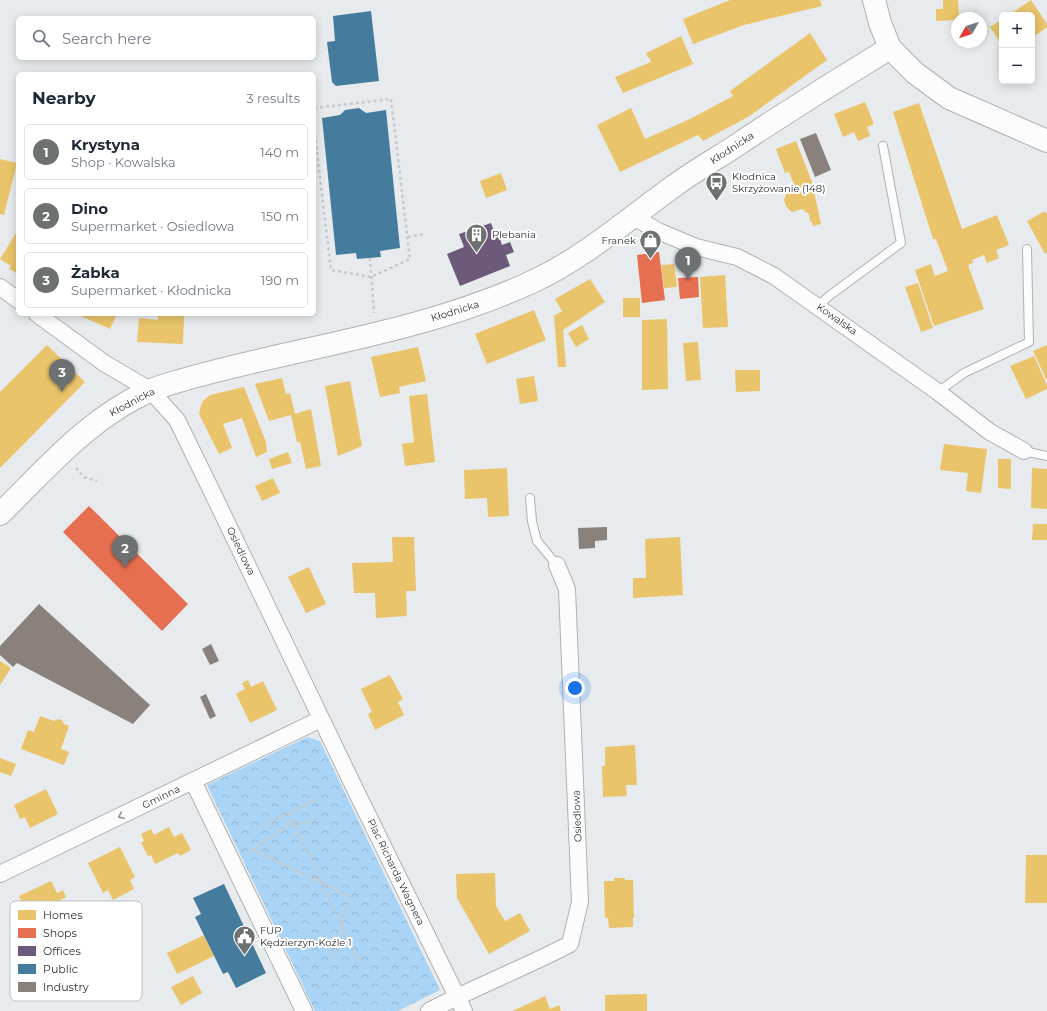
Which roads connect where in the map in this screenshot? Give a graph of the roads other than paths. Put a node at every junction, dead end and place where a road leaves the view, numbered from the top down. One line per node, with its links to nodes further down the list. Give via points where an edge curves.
1 (874, 0): 2 (main road)
2 (890, 48): 3 (main road, via 915,73 949,98); 5 (main road, Kłodnicka, via 807,98 674,185)
3 (1047, 141)
4 (883, 146): 9 (lane, via 901,243)
5 (634, 217): 9 (street, Kowalska, via 658,231 696,247 736,257 774,276); 11 (main road, Kłodnicka, via 536,280 464,310 343,342 196,376)
6 (1027, 248): 12 (lane, via 1029,342 964,373)
7 (0, 287): 8 (street)
8 (16, 299)
9 (818, 306): 12 (street, Kowalska)
10 (40, 316): 11 (street, Osiedlowa, via 104,363)
11 (150, 390): 16 (main road, Kłodnicka, via 104,416 53,460); 18 (street, Osiedlowa, via 176,420)
12 (938, 392): 13 (street, Kowalska, via 990,432)
13 (1024, 451): 14 (lane)
14 (1047, 456)
15 (530, 498): 17 (lane, via 537,541)
16 (0, 514)
17 (556, 565): 21 (street, Osiedlowa, via 567,588 580,902 570,944)
18 (321, 719): 19 (street, Gminna); 21 (street, Plac Richarda Wagnera)
19 (194, 781): 20 (street, Gminna, one-way to 20); 22 (street)
20 (0, 874)
21 (457, 996): 23 (street); 24 (street, Plac Richarda Wagnera)
22 (304, 1011)
23 (429, 1011)
24 (464, 1011)

